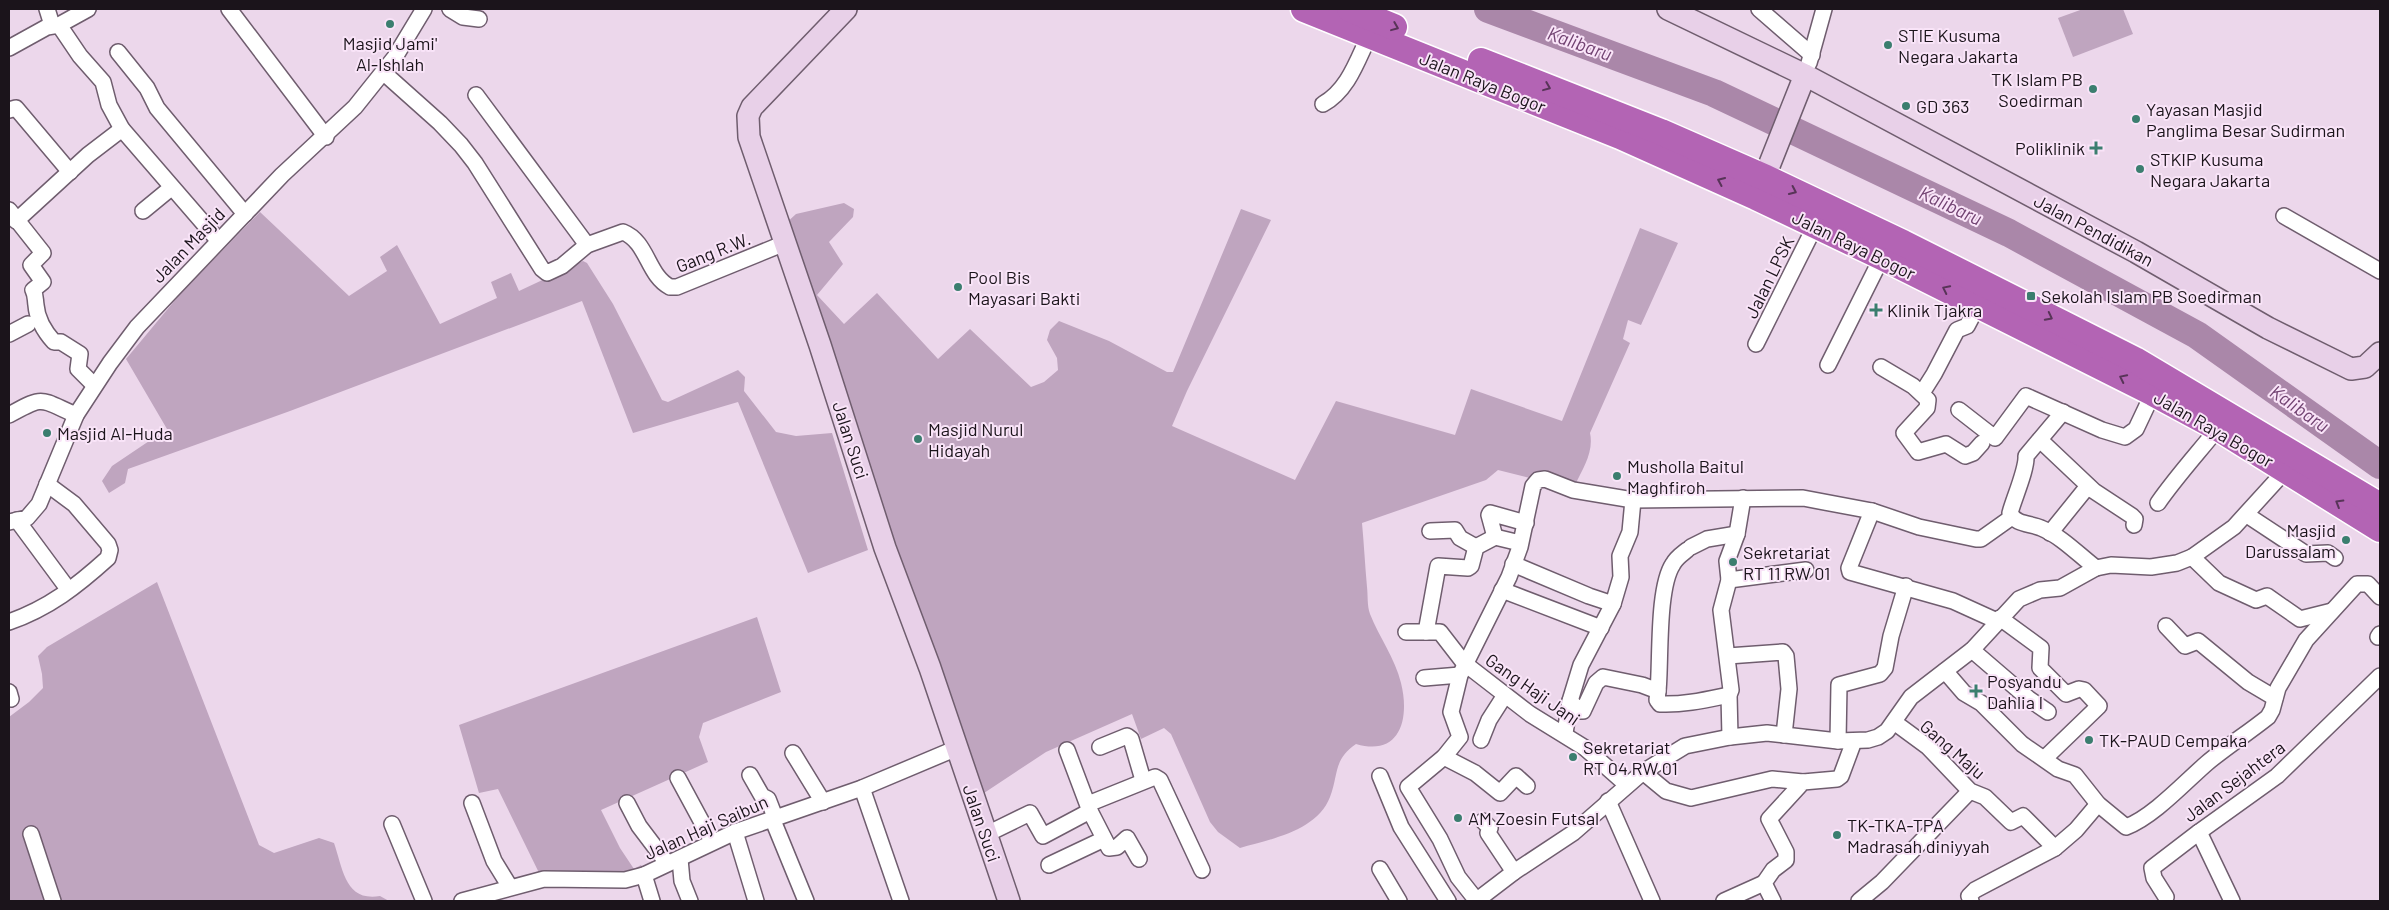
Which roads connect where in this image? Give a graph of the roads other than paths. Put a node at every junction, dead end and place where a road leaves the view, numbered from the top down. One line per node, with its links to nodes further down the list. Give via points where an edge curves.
1 (47, 9): 13 (street)
2 (88, 9): 13 (street)
3 (229, 9): 24 (street)
4 (450, 9): 12 (street, via 463,17)
5 (846, 9): 34 (street, Jalan Suci, via 771,85 748,116 751,148)
6 (1304, 9): 14 (highway, Jalan Raya Bogor)
7 (1350, 9): 27 (highway, Jalan Raya Bogor, one-way to 27, via 1661,132)
8 (1668, 9): 19 (street, Jalan Pendidikan)
9 (1759, 9): 17 (street)
10 (1824, 9): 17 (street)
11 (420, 11): 18 (street, Jalan Masjid)
12 (479, 19)
13 (56, 25): 15 (street); 23 (street, via 103,82 109,105)
14 (1369, 36): 21 (street, via 1344,86); 27 (highway, Jalan Raya Bogor, one-way to 14)
15 (9, 48)
16 (118, 52): 29 (street, via 147,88 157,108)
17 (1812, 55): 19 (street)
18 (384, 73): 24 (street, Jalan Masjid); 35 (street, Gang R.W., via 440,123 475,162 544,272 549,273 562,266)
19 (1805, 75): 27 (street); 42 (street, Jalan Pendidikan, via 2136,252 2268,328 2352,369 2365,367)
20 (476, 94): 35 (street)
21 (1323, 104)
22 (9, 110): 25 (street, via 16,108)
23 (122, 129): 25 (street); 26 (street)
24 (326, 136): 29 (street, Jalan Masjid)
25 (70, 172): 30 (street)
26 (171, 188): 28 (street); 33 (street)
27 (1761, 188): 32 (highway, Jalan Raya Bogor); 61 (highway, Jalan Raya Bogor, one-way to 61, via 1902,244 2135,360)
28 (143, 211)
29 (245, 214): 33 (street, Jalan Masjid)
30 (12, 215): 45 (street, via 43,253 31,265 42,282 32,290 37,298 36,308 41,324 54,342 62,342 80,354 78,369)
31 (2284, 216): 37 (street)
32 (1815, 226): 36 (highway, Jalan Raya Bogor); 41 (street, Jalan LPSK)
33 (218, 240): 45 (street, Jalan Masjid, via 153,308)
34 (785, 242): 35 (street, Gang R.W., via 677,287 664,284 632,235 624,232); 113 (street, Jalan Suci, via 886,548)
35 (587, 245)
36 (1882, 257): 38 (highway, Jalan Raya Bogor, one-way to 36); 43 (street)
37 (2380, 271)
38 (1978, 305): 46 (street, via 1967,326 1957,330); 47 (highway, Jalan Raya Bogor, one-way to 38)
39 (28, 324): 40 (street)
40 (9, 334)
41 (1756, 344)
42 (2380, 353)
43 (1828, 365)
44 (1880, 367): 46 (street)
45 (94, 385): 51 (street, Jalan Masjid)
46 (1922, 393): 54 (street, via 1929,403 1904,434 1918,452 1946,444 1965,456)
47 (2153, 393): 49 (street, via 2136,428 2125,437); 52 (highway, Jalan Raya Bogor)
48 (1959, 410): 49 (street, via 1995,438 2026,396)
49 (2063, 412): 53 (street)
50 (9, 415): 51 (street, via 34,401 43,400)
51 (76, 415): 56 (street, Jalan Masjid)
52 (2218, 428): 55 (highway, Jalan Raya Bogor); 60 (street)
53 (2040, 440): 57 (street); 64 (street, via 2026,458 2010,513)
54 (1982, 443)
55 (2285, 471): 63 (street); 68 (highway, Jalan Raya Bogor, one-way to 55)
56 (47, 484): 65 (street, Jalan Masjid, via 34,512 27,518); 82 (street, via 74,504 110,550 108,558)
57 (2088, 486): 67 (street, via 2132,516); 70 (street)
58 (1743, 498): 59 (street); 62 (street, via 1803,498); 71 (street)
59 (1633, 500): 66 (street, via 1573,490 1541,479 1533,486); 85 (street, via 1630,532 1620,556 1621,577)
60 (2158, 503)
61 (2380, 506)
62 (1872, 511): 64 (street, via 1919,527 1976,539 1981,539); 81 (street, via 1849,568 1853,574)
63 (2247, 515): 75 (street, via 2224,536); 76 (street, via 2306,554 2328,553)
64 (2012, 517): 70 (street)
65 (13, 521): 82 (street)
66 (1526, 523): 72 (street, via 1490,513); 73 (street)
67 (2134, 525)
68 (2380, 529)
69 (1430, 531): 74 (street, via 1455,530 1460,538)
70 (2050, 532): 78 (street)
71 (1737, 534): 80 (street, via 1727,561); 99 (street, via 1707,539 1689,548 1672,565 1660,604)
72 (1495, 537): 73 (street); 74 (street)
73 (1520, 542): 77 (street)
74 (1476, 548): 92 (street, via 1468,568 1437,566)
75 (2192, 557): 78 (street, via 2151,567 2111,565); 86 (street, via 2219,584 2256,600 2267,596 2300,619)
76 (2335, 558)
77 (1513, 564): 83 (street); 85 (street)
78 (2096, 568): 87 (street, via 2060,588 2028,594)
79 (1806, 570): 80 (street)
80 (1728, 576): 94 (street, via 1721,610)
81 (1906, 586): 87 (street); 110 (street, via 1883,671 1839,685)
82 (68, 589): 88 (street, via 47,606)
83 (1502, 590): 90 (street); 95 (street)
84 (2380, 597): 86 (street, via 2368,584 2357,584)
85 (1613, 604): 90 (street)
86 (2332, 611): 102 (street, via 2306,640)
87 (1998, 619): 93 (street); 117 (street, via 2041,648 2040,668 2054,684 2066,694 2084,690 2100,706)
88 (9, 622)
89 (2166, 626): 102 (street, via 2185,646 2198,641 2248,682)
90 (1601, 628): 103 (street, via 1581,666)
91 (1406, 632): 92 (street)
92 (1433, 632): 95 (street, Gang Haji Jani, via 1454,653)
93 (1972, 650): 96 (street); 104 (street, via 2028,699)
94 (1728, 656): 101 (street, via 1732,690); 107 (street, via 1783,652 1786,656 1789,689)
95 (1462, 669): 98 (street); 100 (street, Gang Haji Jani); 116 (street, via 1451,712 1460,737)
96 (1944, 671): 105 (street, via 1911,697); 117 (street, via 2022,744)
97 (2380, 676): 138 (street, Jalan Sejahtera, via 2276,776)
98 (1424, 678)
99 (1658, 692): 101 (street, via 1660,704 1683,705); 103 (street, via 1642,685 1603,677 1596,682 1583,711)
100 (1505, 695): 106 (street, Gang Haji Jani); 109 (street, via 1489,720)
101 (1729, 695): 108 (street)
102 (2275, 698): 132 (street, via 2268,717 2139,821 2122,826)
103 (1570, 701): 106 (street)
104 (2048, 712)
105 (1894, 722): 111 (street, via 1878,737); 127 (street, Gang Maju, via 1928,747)
106 (1565, 734): 124 (street, Gang Haji Jani)
107 (1784, 735): 108 (street, via 1767,732); 110 (street)
108 (1730, 737): 118 (street, via 1685,746)
109 (1482, 740)
110 (1838, 741): 111 (street)
111 (1854, 741): 123 (street, via 1841,776)
112 (1100, 747): 122 (street, via 1127,736 1131,739)
113 (957, 748): 126 (street, Jalan Haji Saibun); 140 (street, Jalan Suci)
114 (1066, 750): 133 (street)
115 (793, 753): 129 (street)
116 (1444, 757): 125 (street, via 1475,773 1500,793 1516,776); 165 (street, via 1408,788 1458,876)
117 (2045, 758): 132 (street, via 2058,769 2075,775)
118 (1643, 772): 123 (street, via 1666,791 1690,798 1772,779); 124 (street)
119 (750, 775): 134 (street, via 762,796 768,799)
120 (1380, 776): 164 (street, via 1401,827)
121 (678, 778): 142 (street)
122 (1143, 780): 133 (street); 147 (street, via 1155,777 1160,780)
123 (1803, 782): 151 (street, via 1769,819 1786,852 1786,860 1772,870)
124 (1627, 785): 128 (street)
125 (1527, 786)
126 (862, 788): 129 (street, Jalan Haji Saibun); 161 (street)
127 (1970, 791): 143 (street, Gang Maju, via 1985,797 2011,822 2023,816); 169 (street, via 1894,870)
128 (1608, 801): 149 (street, via 1573,833); 166 (street)
129 (823, 802): 134 (street, Jalan Haji Saibun)
130 (472, 803): 152 (street, via 494,861)
131 (627, 803): 145 (street, via 639,826)
132 (2098, 804): 143 (street)
133 (1089, 807): 140 (street, via 1043,836 1030,813); 141 (street)
134 (774, 818): 137 (street, Jalan Haji Saibun); 160 (street)
135 (1483, 821): 149 (street)
136 (392, 824): 155 (street)
137 (735, 832): 142 (street, Jalan Haji Saibun); 159 (street)
138 (2198, 832): 153 (street, Jalan Sejahtera, via 2152,868 2154,878); 171 (street)
139 (32, 834): 154 (street)
140 (987, 834): 162 (street, Jalan Suci)
141 (1104, 839): 144 (street, via 1111,849 1128,838); 146 (street)
142 (712, 841): 145 (street, Jalan Haji Saibun)
143 (2055, 848): 170 (street, via 1975,890 1969,896)
144 (1139, 859)
145 (673, 861): 150 (street, Jalan Haji Saibun); 158 (street)
146 (1049, 865)
147 (1202, 870)
148 (1380, 870): 163 (street)
149 (1514, 872): 165 (street)
150 (644, 875): 152 (street, Jalan Haji Saibun, via 624,880 544,879); 157 (street)
151 (1764, 883): 167 (street); 168 (street)
152 (510, 888): 156 (street, Jalan Haji Saibun)
153 (2166, 897)
154 (53, 901)
155 (424, 901)
156 (462, 901)
157 (652, 901)
158 (690, 901)
159 (756, 901)
160 (806, 901)
161 (901, 901)
162 (1009, 901)
163 (1398, 901)
164 (1448, 901)
165 (1476, 901)
166 (1652, 901)
167 (1724, 901)
168 (1773, 901)
169 (1859, 901)
170 (1971, 901)
171 (2232, 901)

